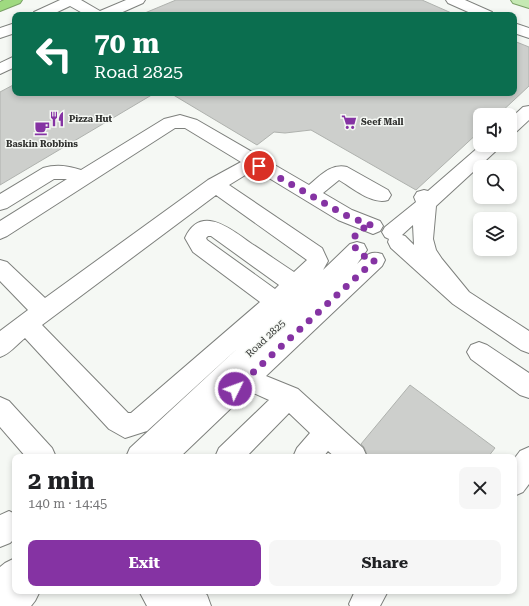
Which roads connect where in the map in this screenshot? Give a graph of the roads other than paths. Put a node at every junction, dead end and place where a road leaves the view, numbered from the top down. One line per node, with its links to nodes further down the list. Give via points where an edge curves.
1 (14, 0): 7 (highway)
2 (71, 0): 8 (lane); 9 (lane)
3 (138, 0): 10 (lane)
4 (453, 0): 11 (lane)
5 (518, 0): 6 (main road)
6 (529, 4)
7 (0, 7)
8 (45, 12)
9 (91, 12)
10 (111, 12)
11 (480, 12)
12 (12, 28): 14 (lane)
13 (517, 28): 15 (lane)
14 (0, 34)
15 (529, 34)
16 (12, 63): 17 (lane)
17 (0, 69)
18 (529, 111): 19 (lane)
19 (517, 122)
20 (484, 152): 28 (lane)
21 (464, 157): 28 (lane, via 424,198)
22 (259, 166): 23 (lane, via 191,124 180,121 170,123); 24 (lane, via 238,170); 25 (lane)
23 (83, 178): 27 (lane, via 66,172 50,173); 29 (lane)
24 (215, 185): 33 (lane, via 315,254 318,261 315,266); 36 (lane)
25 (310, 194): 26 (lane, via 340,172); 30 (lane, via 345,215)
26 (382, 195)
27 (0, 203)
28 (427, 203): 30 (lane); 34 (lane, via 424,244 442,276)
29 (0, 231)
30 (388, 233): 31 (lane, Road 2825, via 396,252 393,256 388,259); 31 (lane, via 360,229 353,239); 34 (lane)
31 (366, 255): 41 (lane, Road 2825); 47 (lane, Road 2825)
32 (0, 268): 36 (lane)
33 (294, 284): 35 (lane); 35 (lane, via 216,229 205,228 197,234 195,238 200,246)
34 (461, 298): 39 (lane)
35 (275, 301): 37 (lane, via 138,423 125,426)
36 (44, 311): 37 (lane)
37 (26, 324): 38 (lane)
38 (1, 342)
39 (529, 343)
40 (479, 352): 42 (lane)
41 (254, 372): 43 (lane); 48 (lane, Road 2825)
42 (529, 387)
43 (287, 395): 45 (lane); 49 (lane)
44 (0, 409): 46 (lane)
45 (328, 432): 50 (lane); 51 (lane)
46 (40, 454)
47 (142, 454)
48 (163, 454)
49 (231, 454)
50 (309, 454)
51 (351, 454)
52 (529, 460): 53 (lane)
53 (517, 478)
54 (12, 576): 55 (lane)
55 (0, 588)
56 (22, 594): 59 (lane)
57 (156, 594): 60 (lane)
58 (185, 594): 61 (lane)
59 (9, 606)
60 (166, 606)
61 (196, 606)

